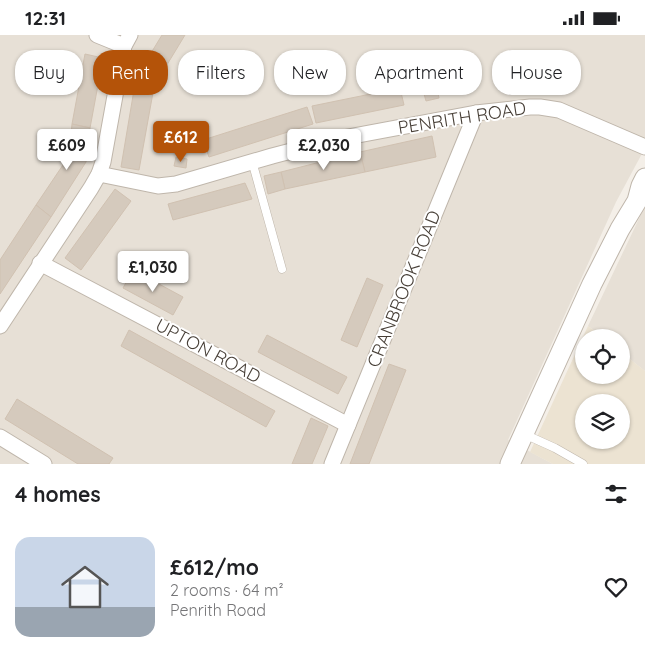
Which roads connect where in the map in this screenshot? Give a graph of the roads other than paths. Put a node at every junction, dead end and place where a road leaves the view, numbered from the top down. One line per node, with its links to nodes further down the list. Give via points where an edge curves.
1 (97, 35): 2 (street)
2 (127, 41): 6 (street)
3 (476, 113): 4 (street, PENRITH ROAD, via 548,108 593,123); 5 (street, PENRITH ROAD, via 337,139); 12 (street, CRANBROOK ROAD)
4 (645, 147)
5 (252, 161): 6 (street, PENRITH ROAD, via 167,186); 10 (lane)
6 (99, 174): 9 (street)
7 (645, 178): 8 (street, via 641,186)
8 (641, 203): 13 (street, via 620,229 592,284)
9 (40, 263): 11 (street); 12 (street, UPTON ROAD)
10 (282, 269)
11 (0, 326)
12 (348, 425): 16 (street, CRANBROOK ROAD)
13 (524, 434): 17 (street); 18 (lane)
14 (0, 437): 15 (street)
15 (44, 464)
16 (332, 464)
17 (510, 464)
18 (583, 464)

